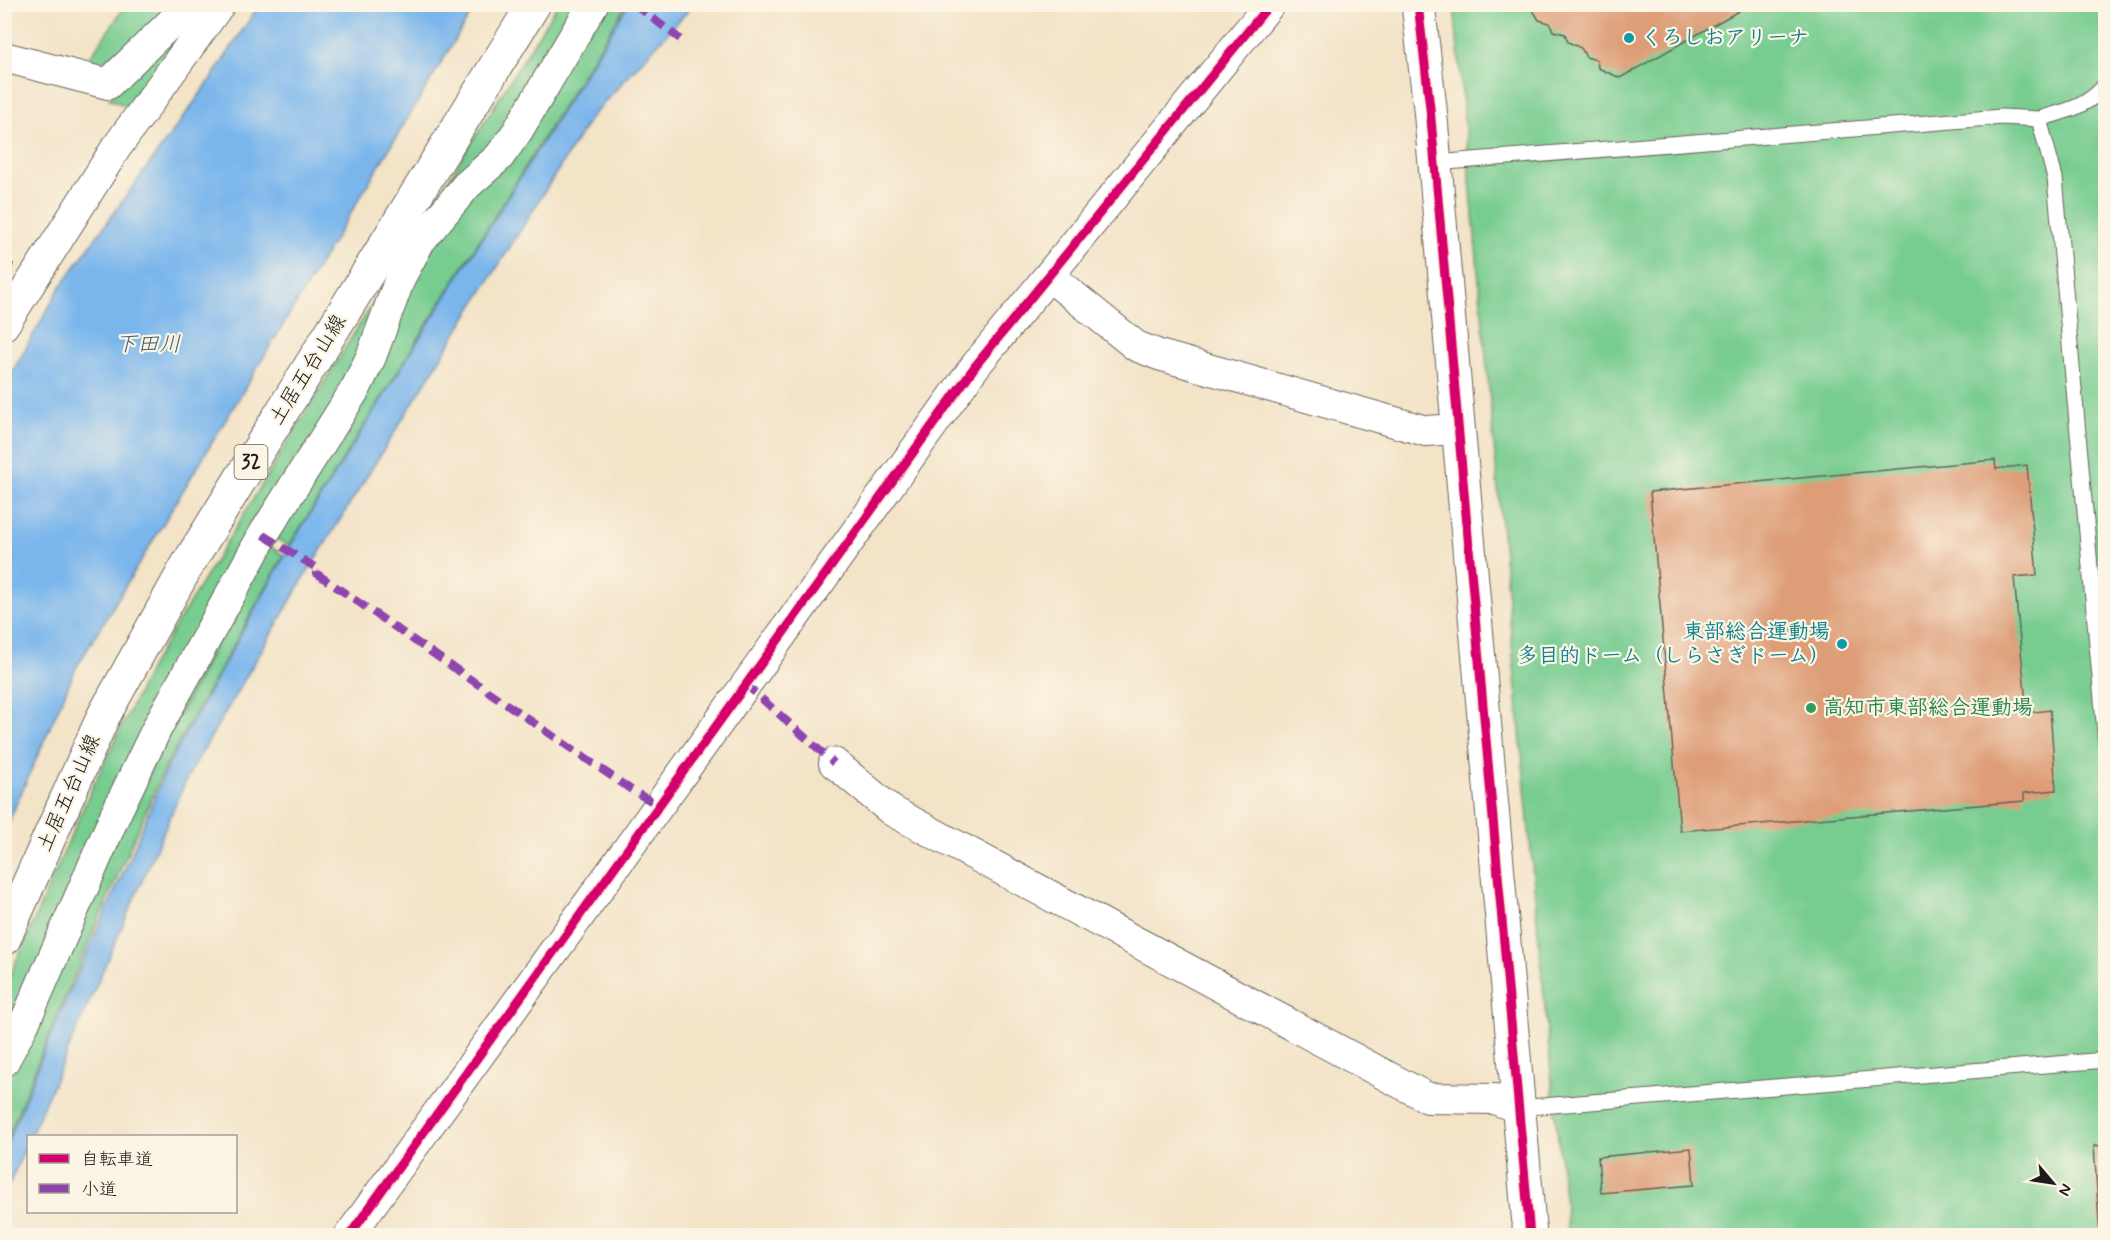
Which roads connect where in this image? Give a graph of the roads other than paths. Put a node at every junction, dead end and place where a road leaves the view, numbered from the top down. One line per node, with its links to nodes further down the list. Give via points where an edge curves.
1 (190, 4): 7 (street, via 108,84)
2 (220, 4): 13 (street, via 116,148)
3 (534, 4): 11 (street, 土居五台山線 / 32)
4 (593, 4): 11 (street, via 499,157)
5 (1270, 4): 12 (street)
6 (1418, 4): 10 (street)
7 (4, 57)
8 (2106, 84): 9 (lane, via 2080,107)
9 (2039, 118): 10 (lane, via 2002,117); 15 (lane, via 2055,178)
10 (1435, 163): 14 (street)
11 (408, 234): 17 (street, 土居五台山線 / 32, via 188,564 104,715); 19 (street, via 401,276 372,357 263,535 158,726)
12 (1049, 276): 14 (street, via 1136,346 1159,355 1426,431); 21 (street, via 962,384)
13 (4, 325)
14 (1458, 429): 20 (street)
15 (2106, 744)
16 (834, 763): 20 (street, via 892,811 1428,1098)
17 (4, 939)
18 (2106, 1060): 20 (lane)
19 (4, 1061)
20 (1498, 1102): 22 (street)
21 (350, 1236)
22 (1530, 1236)

